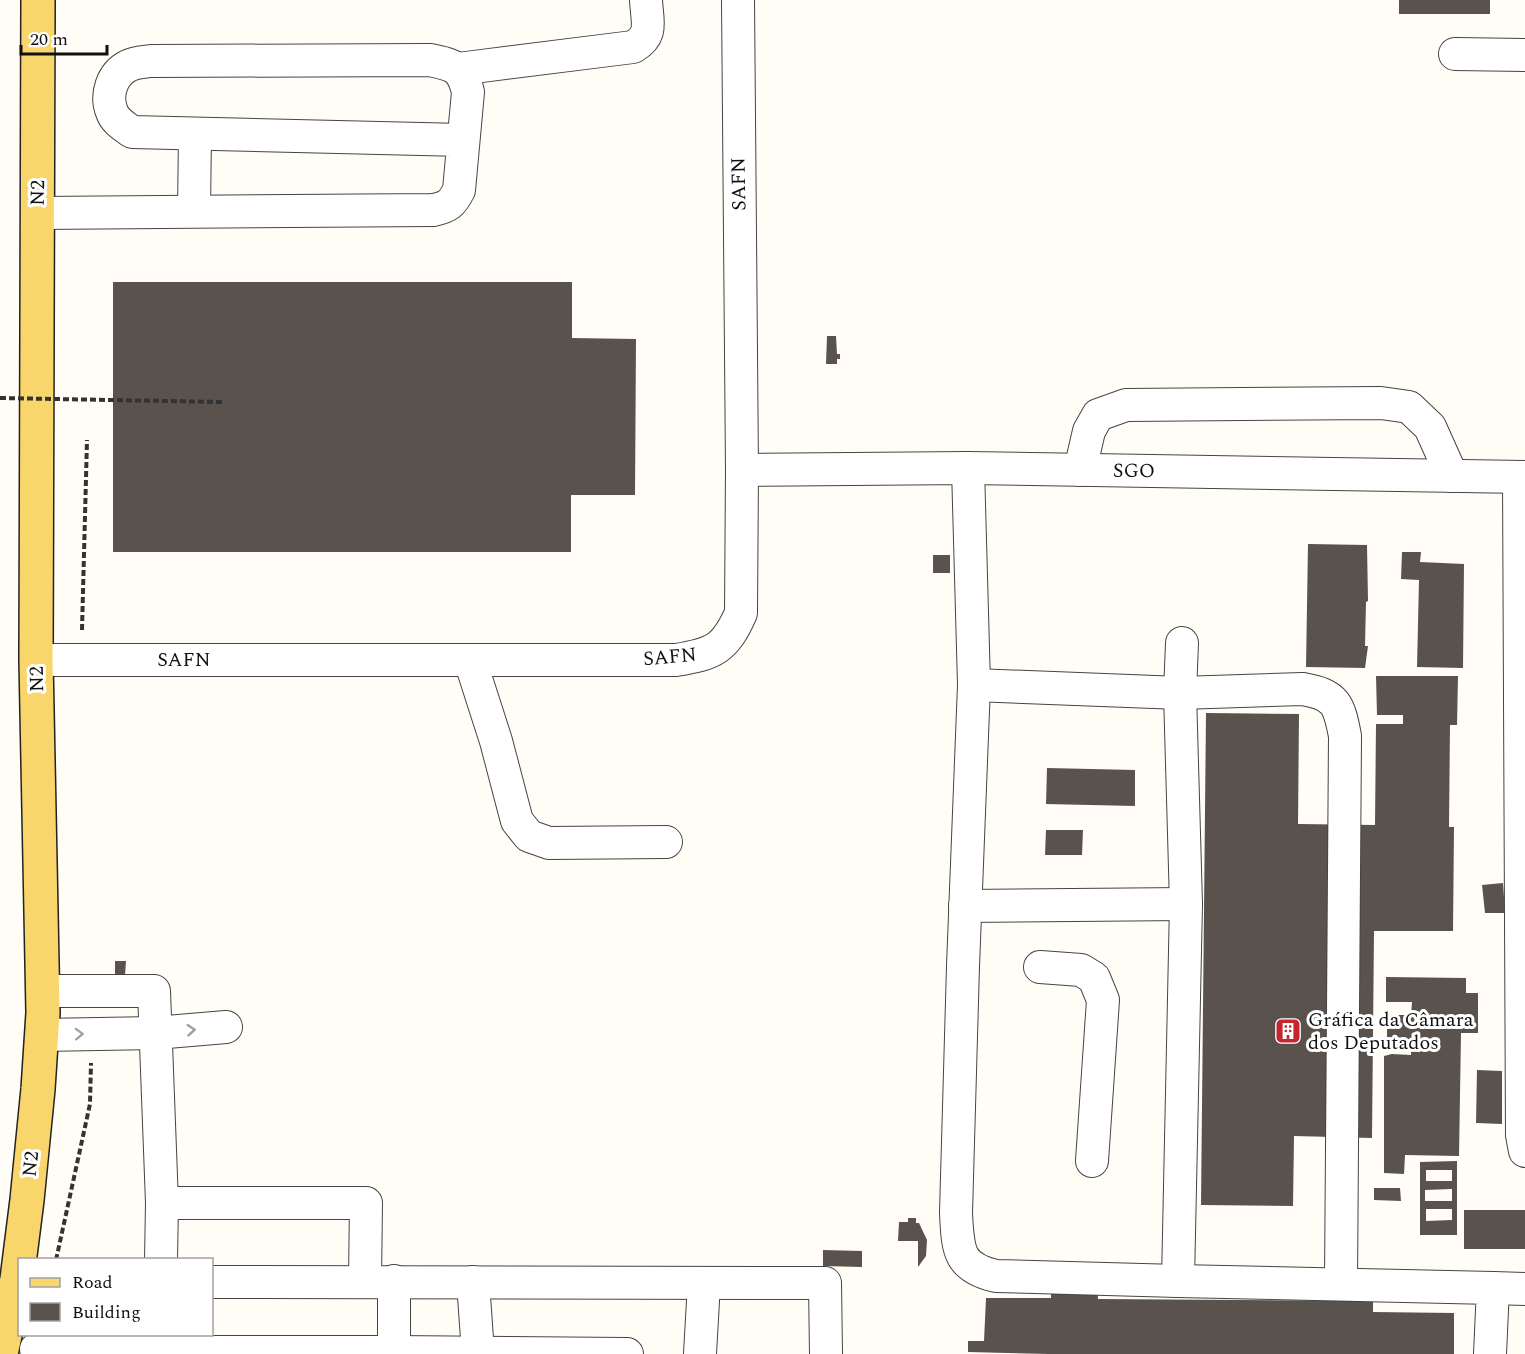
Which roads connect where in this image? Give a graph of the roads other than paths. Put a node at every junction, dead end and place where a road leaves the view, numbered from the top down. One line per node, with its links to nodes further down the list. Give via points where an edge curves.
1 (38, 0): 10 (main road, N2)
2 (646, 0): 6 (street, via 648,33 644,41 633,47)
3 (738, 0): 12 (street, SAFN)
4 (1455, 54): 5 (street)
5 (1525, 55)
6 (458, 69): 7 (street, via 430,60 151,61 131,64 114,79 109,97 112,112 132,132); 8 (street, via 465,77 468,92)
7 (195, 134): 8 (street); 9 (street)
8 (463, 140): 9 (street, via 459,190 453,203 446,207)
9 (194, 211): 10 (street)
10 (38, 213): 17 (main road, N2)
11 (968, 468): 12 (street, SGO); 13 (street, SGO); 19 (street)
12 (742, 470): 18 (street, SAFN, via 741,613 733,633 722,644 705,655 676,660)
13 (1080, 470): 14 (street, SGO); 14 (street, via 1089,431 1098,415 1126,405 1381,403 1409,407 1430,427)
14 (1452, 476): 15 (street, SGO)
15 (1522, 477): 29 (street)
16 (1182, 643): 20 (street)
17 (36, 660): 18 (street, SAFN); 25 (main road, N2)
18 (470, 660): 21 (street, via 517,821 529,836 549,843)
19 (974, 685): 20 (street); 23 (street)
20 (1180, 693): 22 (street); 40 (street, via 1303,688 1332,699 1341,713 1345,736)
21 (666, 842)
22 (1186, 904): 23 (street); 36 (street)
23 (965, 906): 36 (street, via 956,1213 964,1259 980,1272 996,1276)
24 (1040, 967): 30 (street, via 1081,970 1094,978 1103,1000)
25 (43, 991): 27 (street, via 154,992); 28 (main road, N2)
26 (226, 1027): 27 (street, one-way to 26)
27 (155, 1033): 28 (street, one-way to 27); 31 (street)
28 (42, 1035): 32 (main road, N2)
29 (1525, 1151)
30 (1092, 1161)
31 (162, 1203): 33 (street); 35 (street, via 366,1203)
32 (19, 1258)
33 (161, 1258)
34 (18, 1265): 47 (main road, N2)
35 (380, 1281): 37 (street); 38 (street); 45 (street)
36 (1178, 1281): 40 (street)
37 (213, 1282)
38 (473, 1282): 39 (street); 46 (street)
39 (704, 1283): 49 (street); 50 (street, via 825,1283)
40 (1341, 1284): 41 (street)
41 (1493, 1288): 42 (street); 51 (street)
42 (1525, 1289)
43 (97, 1343): 44 (street); 45 (street)
44 (36, 1349)
45 (394, 1352): 46 (street)
46 (478, 1353): 48 (street)
47 (1, 1354)
48 (627, 1354)
49 (700, 1354)
50 (826, 1354)
51 (1490, 1354)

